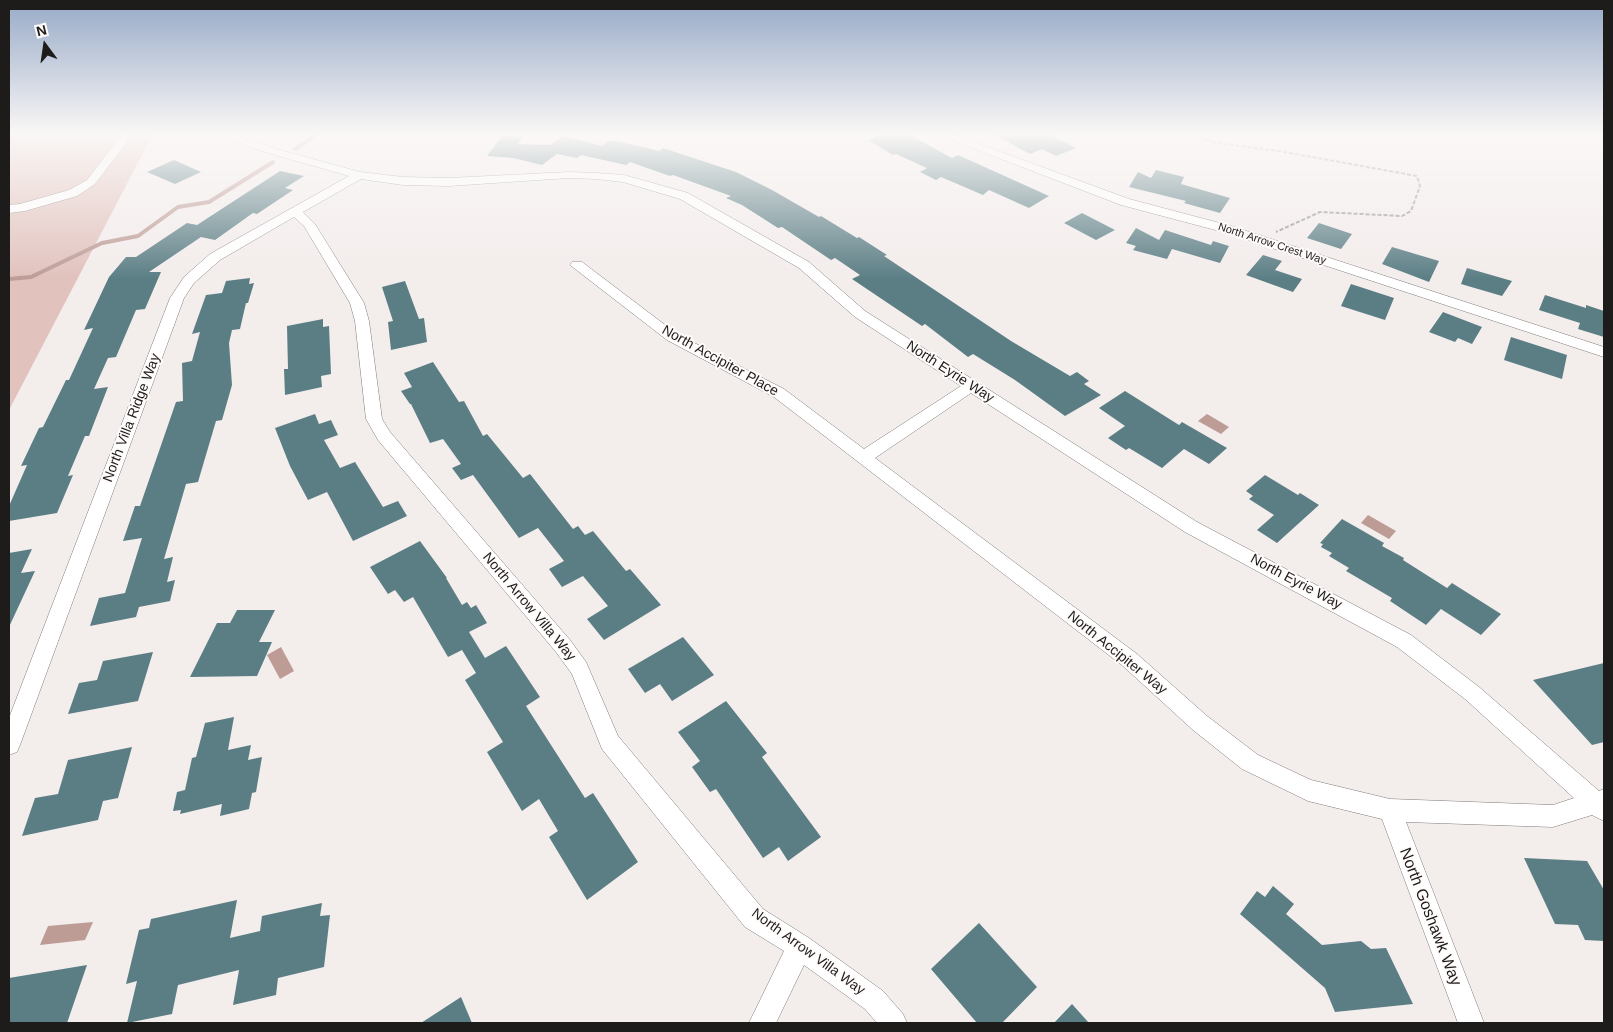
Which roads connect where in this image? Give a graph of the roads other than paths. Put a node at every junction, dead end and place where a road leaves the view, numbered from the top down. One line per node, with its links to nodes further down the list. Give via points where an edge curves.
1 (91, 182): 5 (street, via 73,193)
2 (347, 182): 6 (street, North Villa Ridge Way)
3 (637, 182): 9 (street, North Eyrie Way, via 684,196 804,265 860,314)
4 (1071, 182): 8 (street, North Arrow Crest Way, via 1125,202 1227,229)
5 (9, 209)
6 (295, 212): 11 (street, North Villa Ridge Way, via 215,257 189,280 177,298); 14 (street, North Arrow Villa Way, via 309,224 357,303 374,419 384,436 563,646 592,693 610,742 754,918)
7 (577, 265): 10 (street, North Accipiter Place, via 672,337 779,393)
8 (1604, 352)
9 (971, 386): 10 (street); 12 (street, North Eyrie Way, via 1191,527 1404,641 1472,693)
10 (863, 458): 13 (street, North Accipiter Way, via 1130,660 1200,723 1250,762 1308,790)
11 (9, 745)
12 (1602, 804): 13 (street, North Accipiter Way, via 1553,816)
13 (1390, 810): 17 (street, North Goshawk Way)
14 (800, 947): 15 (street); 16 (street, North Arrow Villa Way, via 874,1000)
15 (762, 1023)
16 (894, 1023)
17 (1471, 1023)

